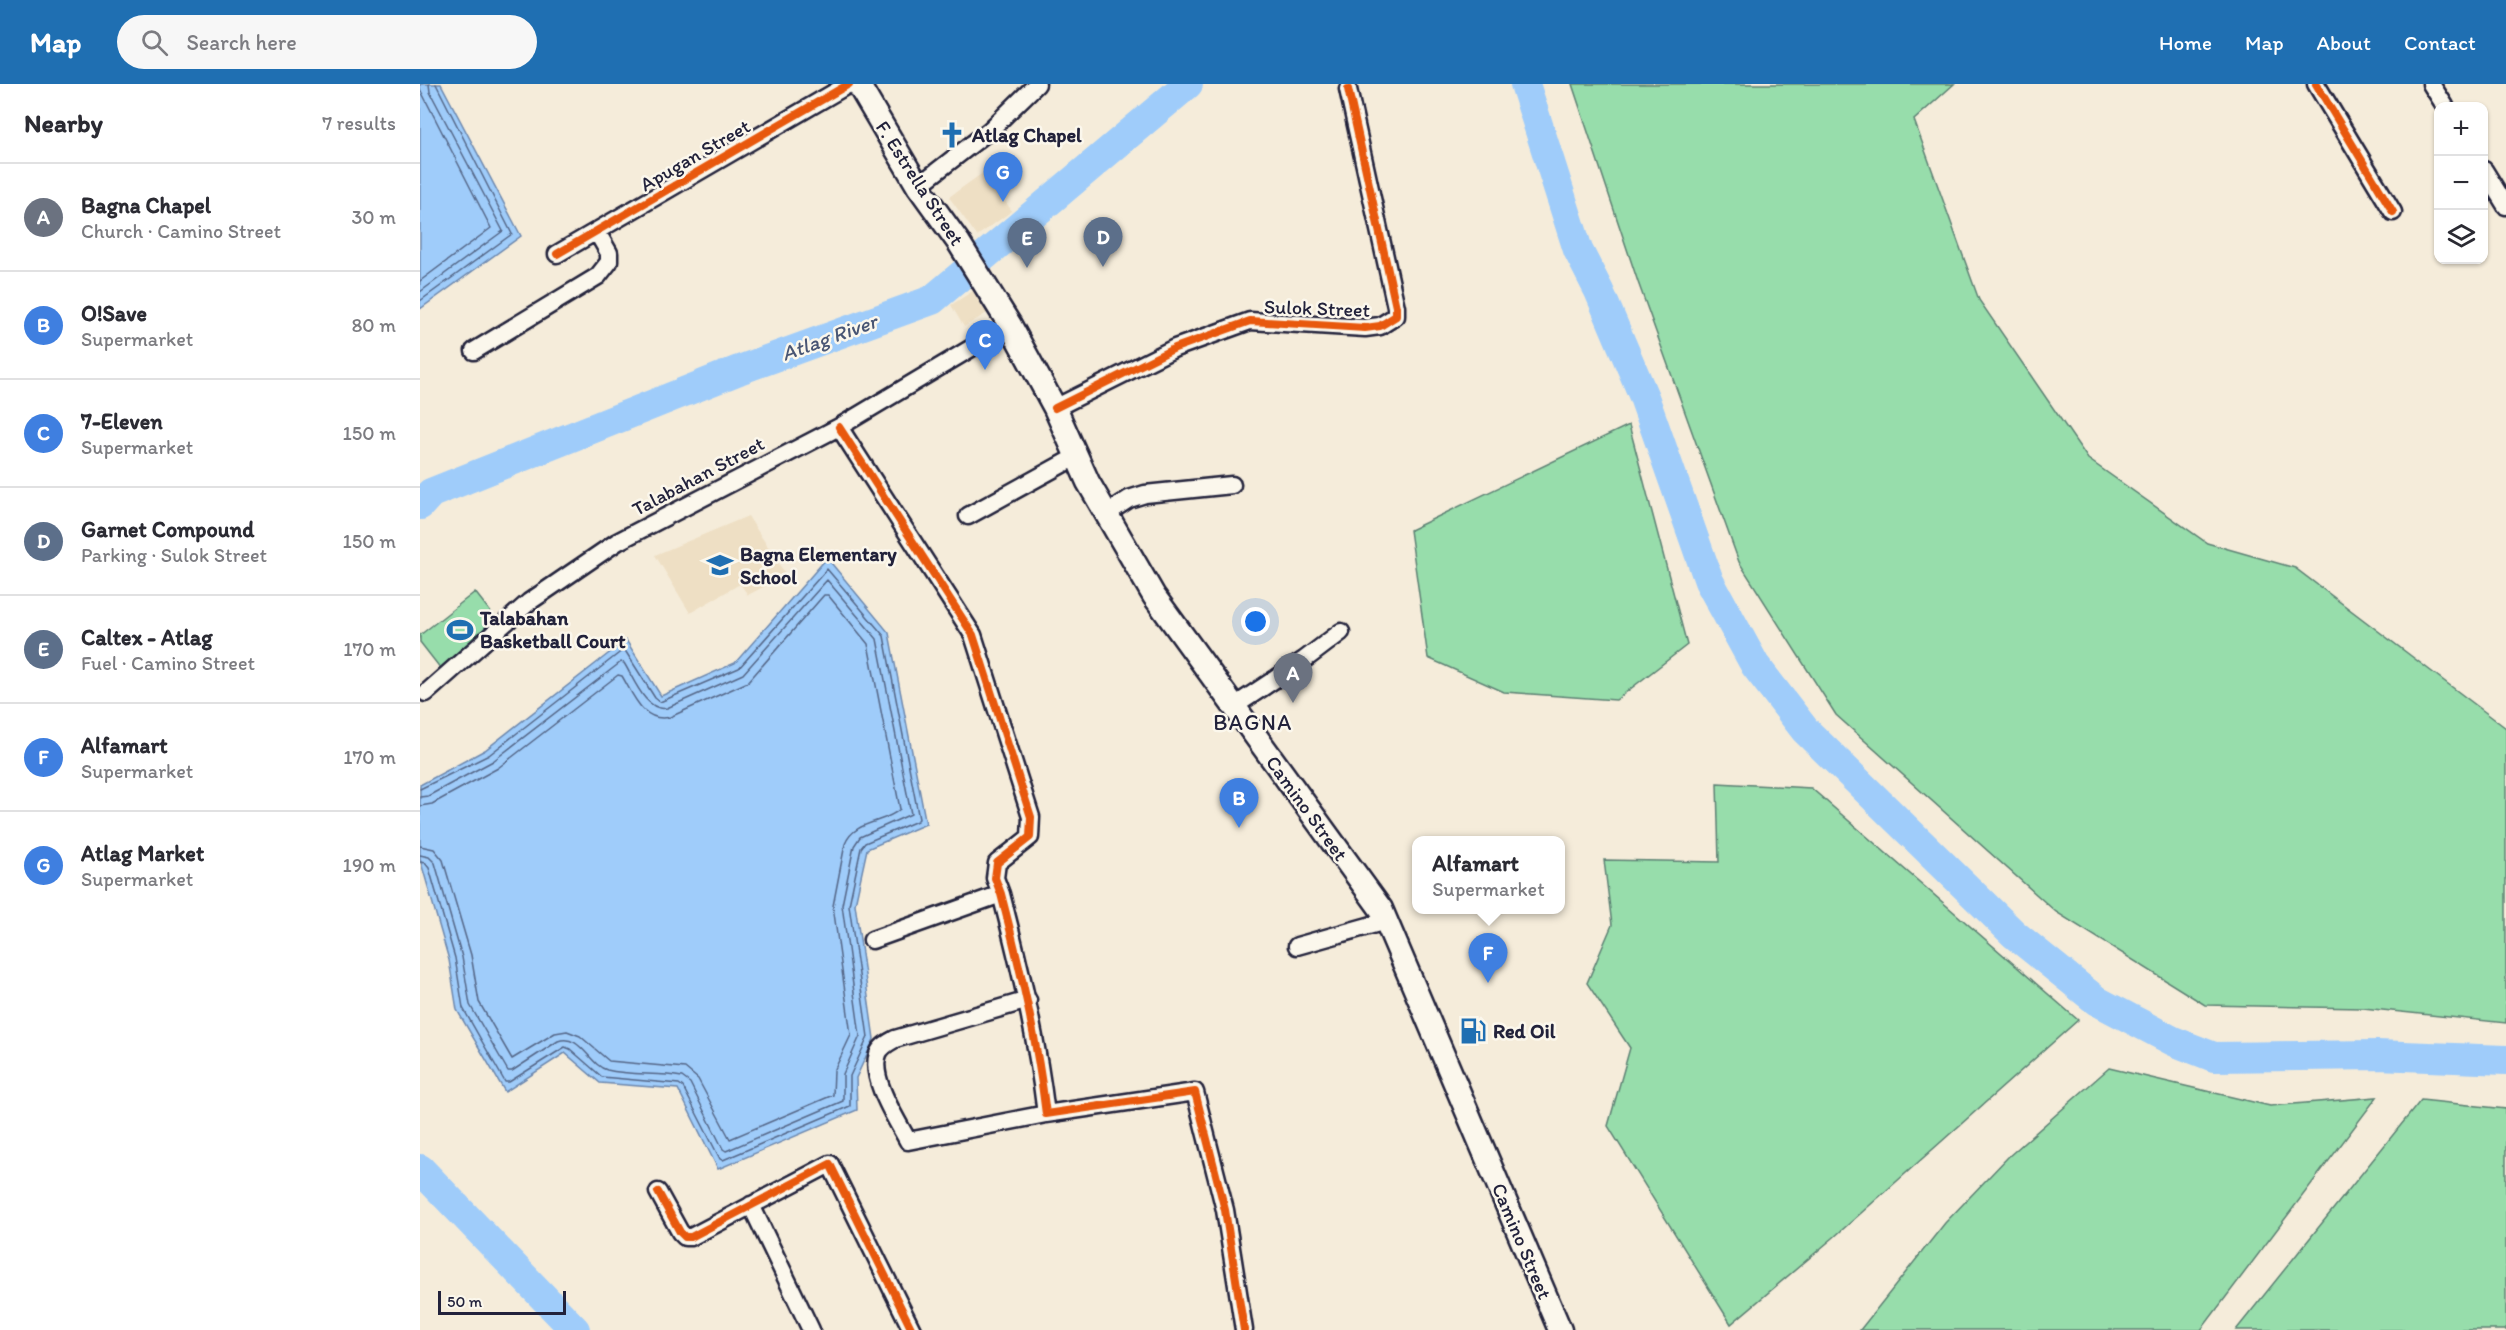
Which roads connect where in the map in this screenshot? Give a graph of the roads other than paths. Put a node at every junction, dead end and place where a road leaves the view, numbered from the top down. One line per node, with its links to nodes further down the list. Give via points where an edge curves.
1 (849, 84): 12 (street, Apugan Street)
2 (858, 84): 9 (main road, F. Estrella Street)
3 (1037, 84): 9 (street, via 990,130)
4 (2316, 84): 11 (street)
5 (2431, 84): 7 (street)
6 (1348, 89): 17 (street, Sulok Street, via 1396,316 1380,326 1365,328 1250,321 1175,348)
7 (2442, 102)
8 (2488, 177): 10 (street)
9 (918, 186): 14 (main road, F. Estrella Street)
10 (2506, 206)
11 (2393, 212)
12 (597, 232): 13 (street, Apugan Street); 16 (street, via 609,253 609,262 598,276)
13 (557, 254)
14 (984, 283): 15 (main road, Camino Street)
15 (1010, 325): 17 (main road, Camino Street); 18 (street, Talabahan Street)
16 (474, 351)
17 (1055, 408): 19 (main road, Camino Street)
18 (838, 427): 24 (street, Talabahan Street, via 617,542 529,602); 26 (street, via 980,651 1030,817 1030,837 997,863 995,878)
19 (1077, 456): 21 (main road, Camino Street); 22 (street)
20 (1232, 485): 21 (street, via 1145,494)
21 (1106, 514): 25 (main road, Camino Street, via 1154,596)
22 (968, 516)
23 (1341, 632): 25 (street)
24 (426, 693)
25 (1233, 707): 27 (main road, Camino Street, via 1382,909)
26 (1001, 894): 28 (street); 30 (street)
27 (1386, 921): 29 (street); 37 (main road, Camino Street)
28 (872, 940)
29 (1297, 946)
30 (1028, 1000): 31 (street); 31 (street, via 895,1039 877,1055 876,1070 908,1141)
31 (1046, 1114): 36 (street, via 1195,1092 1225,1209)
32 (658, 1192): 33 (street, via 685,1237)
33 (751, 1205): 34 (street); 35 (street, via 830,1164)
34 (811, 1330)
35 (912, 1330)
36 (1244, 1330)
37 (1560, 1330)

